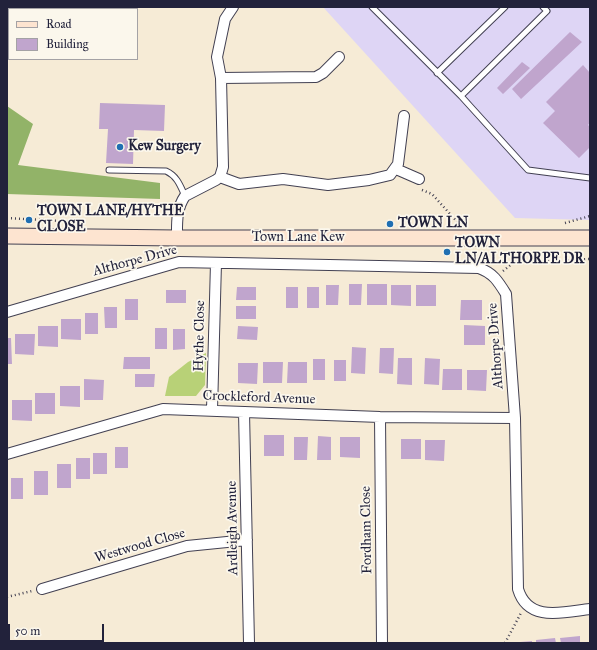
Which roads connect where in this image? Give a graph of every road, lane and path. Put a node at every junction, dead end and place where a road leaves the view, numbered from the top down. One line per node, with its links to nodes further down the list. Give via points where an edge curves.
1 (233, 7): 7 (street, via 225,19 217,57)
2 (372, 7): 6 (lane)
3 (505, 7): 6 (lane)
4 (543, 7): 8 (lane, via 547,11)
5 (339, 57): 7 (street, via 316,77)
6 (437, 73): 8 (lane)
7 (221, 78): 12 (street, via 223,167)
8 (461, 96): 13 (lane, via 528,170)
9 (404, 116): 10 (street)
10 (396, 169): 12 (street, via 390,175 369,180 328,185 283,179 239,184); 14 (street)
11 (109, 170): 15 (lane, via 166,170 177,179)
12 (220, 177): 15 (street)
13 (590, 178)
14 (419, 179): 16 (path, via 418,190 432,194)
15 (185, 196): 18 (street, via 178,208)
16 (463, 229)
17 (7, 236): 18 (street, Town Lane Kew)
18 (177, 238): 19 (street, Town Lane Kew)
19 (590, 238)
20 (590, 259): 22 (path, via 513,263)
21 (216, 263): 22 (street, Althorpe Drive, via 479,268 488,271); 23 (street, Althorpe Drive, via 180,262); 24 (street, Hythe Close)
22 (495, 278): 27 (street, Althorpe Drive, via 506,294)
23 (7, 312)
24 (212, 410): 25 (street, Crockleford Avenue); 28 (street, Crockleford Avenue, via 163,409)
25 (244, 412): 26 (street, Crockleford Avenue); 29 (street, Ardleigh Avenue)
26 (380, 417): 27 (street, Crockleford Avenue); 35 (street, Fordham Close)
27 (515, 418): 32 (street, Althorpe Drive, via 518,589)
28 (7, 454)
29 (247, 540): 30 (street, Westwood Close, via 187,546); 34 (street, Ardleigh Avenue)
30 (42, 589): 31 (path)
31 (7, 597)
32 (526, 604): 33 (street, via 540,612 549,613); 36 (path)
33 (590, 609)
34 (249, 643)
35 (382, 643)
36 (505, 643)

